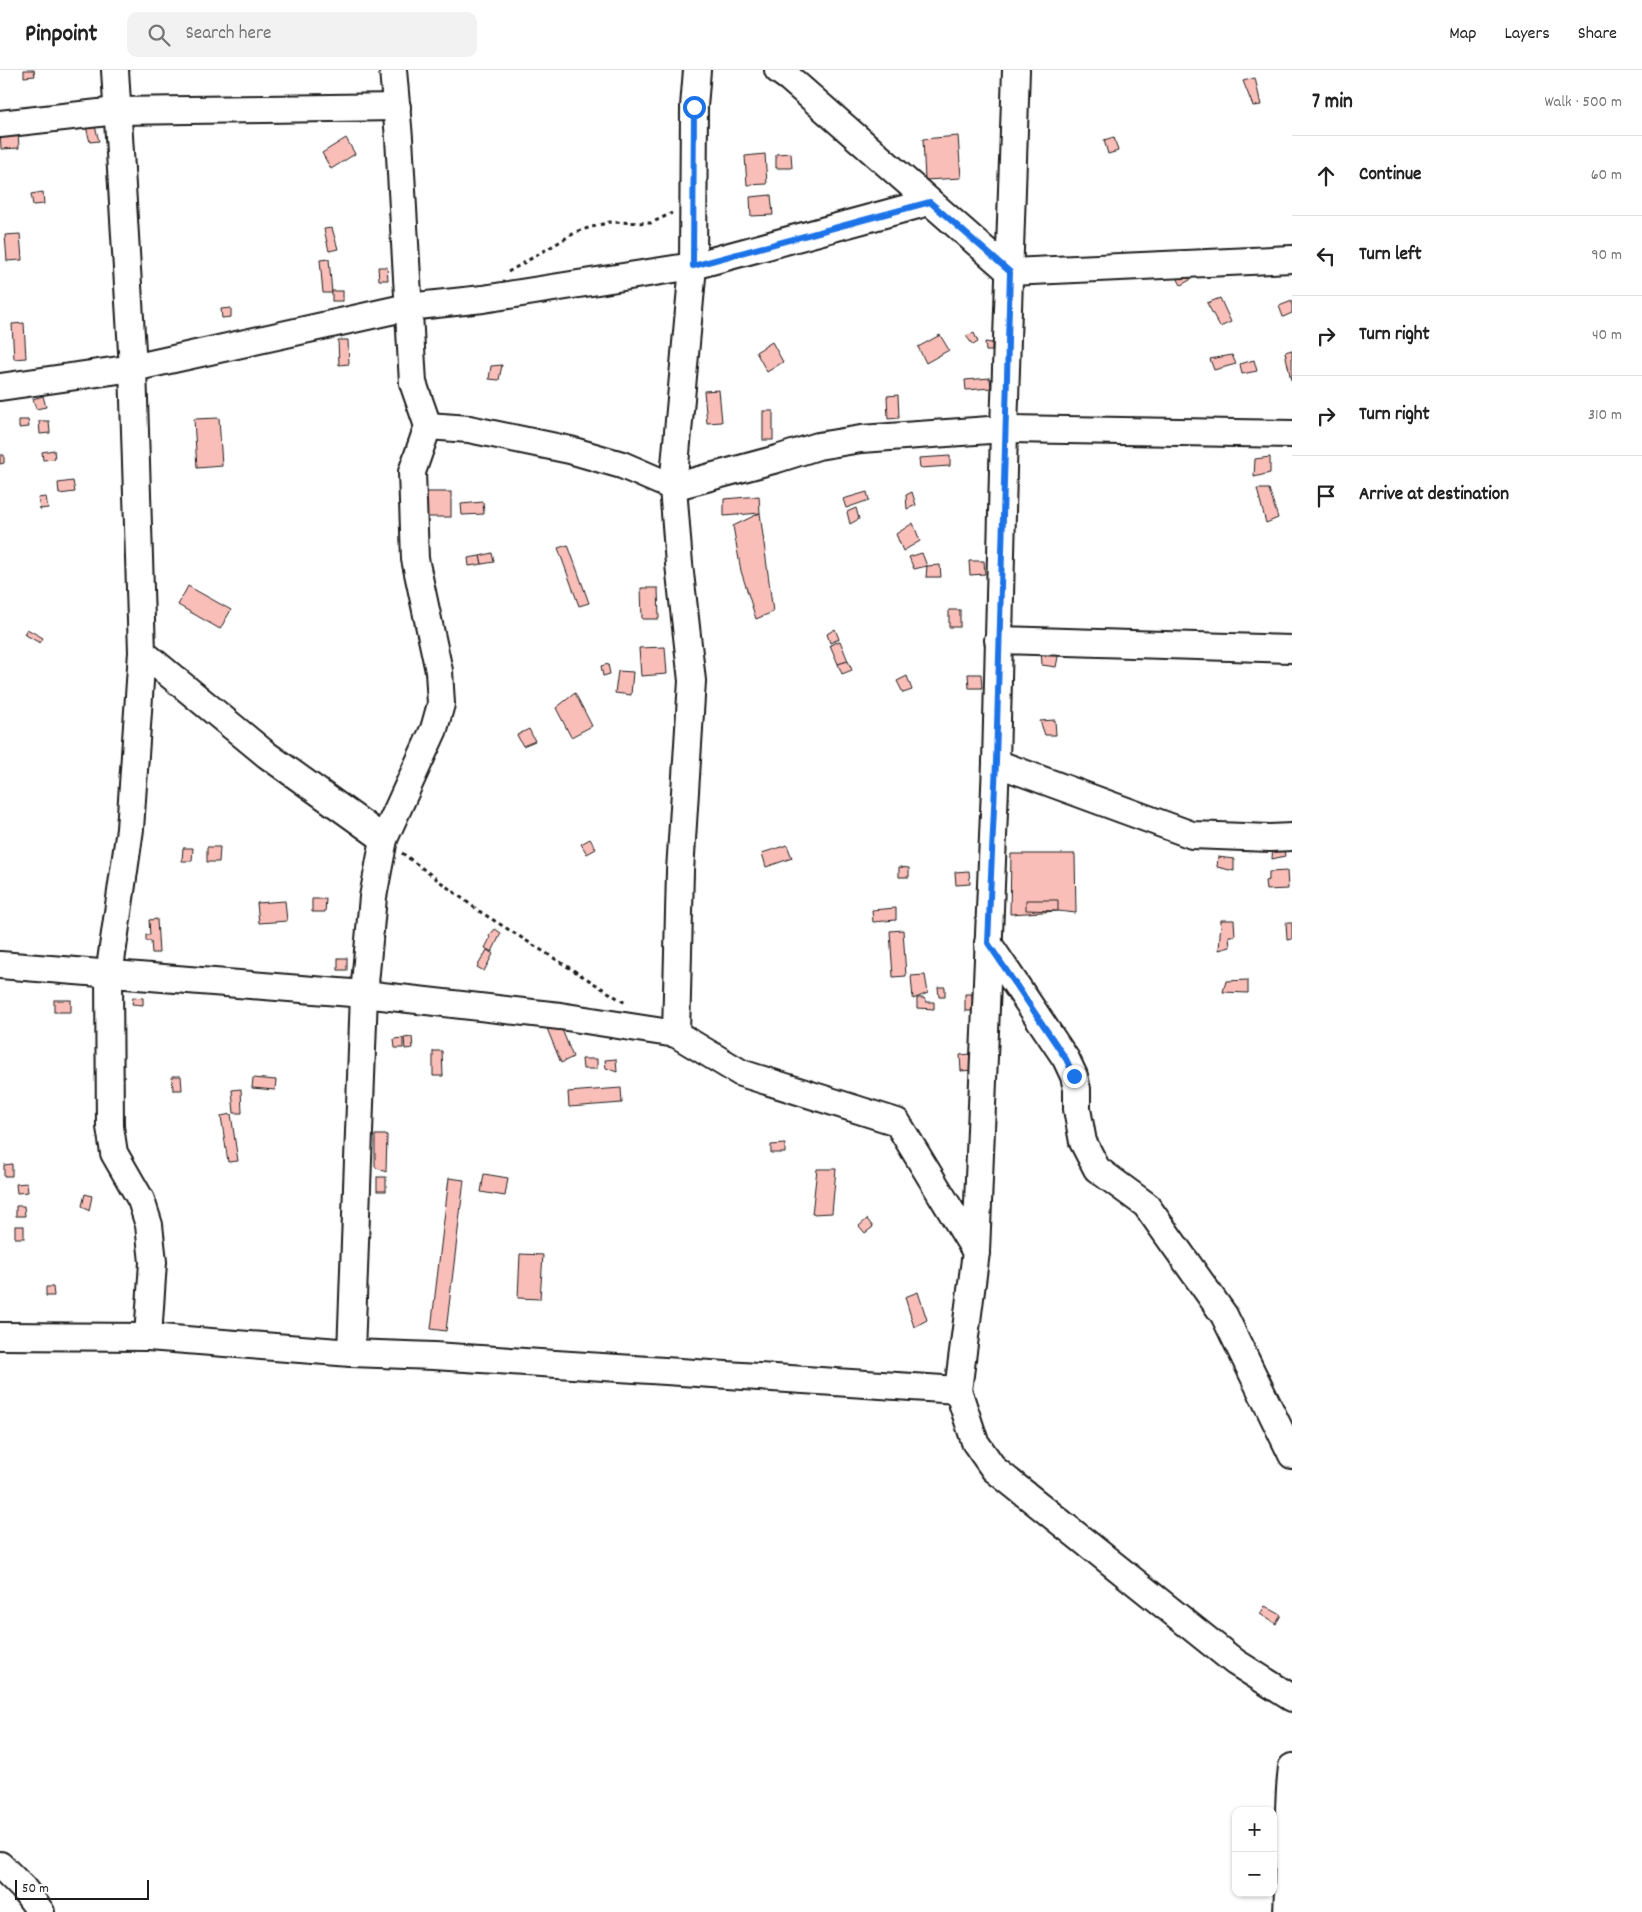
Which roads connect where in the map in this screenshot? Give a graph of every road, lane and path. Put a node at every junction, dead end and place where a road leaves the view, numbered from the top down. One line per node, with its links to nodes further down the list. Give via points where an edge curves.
1 (115, 70): 7 (street)
2 (393, 70): 6 (street)
3 (697, 70): 12 (street)
4 (778, 70): 9 (street)
5 (1016, 70): 13 (street)
6 (396, 107): 7 (street); 15 (street)
7 (117, 111): 8 (street); 16 (street)
8 (0, 124)
9 (930, 202): 12 (street); 13 (street)
10 (676, 211): 14 (path, via 651,223 610,222 578,231)
11 (1292, 259): 13 (street)
12 (693, 266): 15 (street, via 483,299); 21 (street)
13 (1010, 272): 19 (street)
14 (507, 273)
15 (408, 307): 16 (street); 18 (street, via 413,383)
16 (133, 368): 17 (street); 24 (street)
17 (0, 388)
18 (428, 426): 21 (street, via 469,429 570,450 622,465); 27 (street, via 412,472 415,559 439,671 440,704 434,729)
19 (1004, 429): 20 (street); 21 (street, via 861,439 818,446); 22 (street)
20 (1292, 434)
21 (673, 487): 33 (street, via 692,681 680,871)
22 (998, 640): 23 (street); 25 (street)
23 (1292, 649)
24 (142, 652): 27 (street, via 266,755); 30 (street, via 130,830)
25 (996, 762): 26 (street, via 1192,835); 28 (street)
26 (1292, 837)
27 (384, 839): 31 (street, via 373,897); 32 (path, via 479,911)
28 (988, 943): 34 (street); 39 (street, via 1066,1059 1077,1089 1083,1142 1097,1169 1146,1205 1224,1315)
29 (0, 965): 30 (street)
30 (109, 975): 31 (street); 36 (street, via 110,1128 114,1154 141,1200 149,1225 153,1262)
31 (364, 994): 33 (street, via 560,1016); 37 (street)
32 (629, 1004)
33 (676, 1034): 34 (street, via 741,1073 897,1122)
34 (976, 1252): 38 (street)
35 (0, 1336): 36 (street)
36 (148, 1337): 37 (street)
37 (351, 1353): 38 (street)
38 (958, 1390): 40 (street, via 975,1442 994,1469 1235,1662)
39 (1292, 1455)
40 (1292, 1698)
41 (1292, 1767): 44 (street)
42 (0, 1865): 43 (street, via 23,1888)
43 (40, 1912)
44 (1287, 1912)

